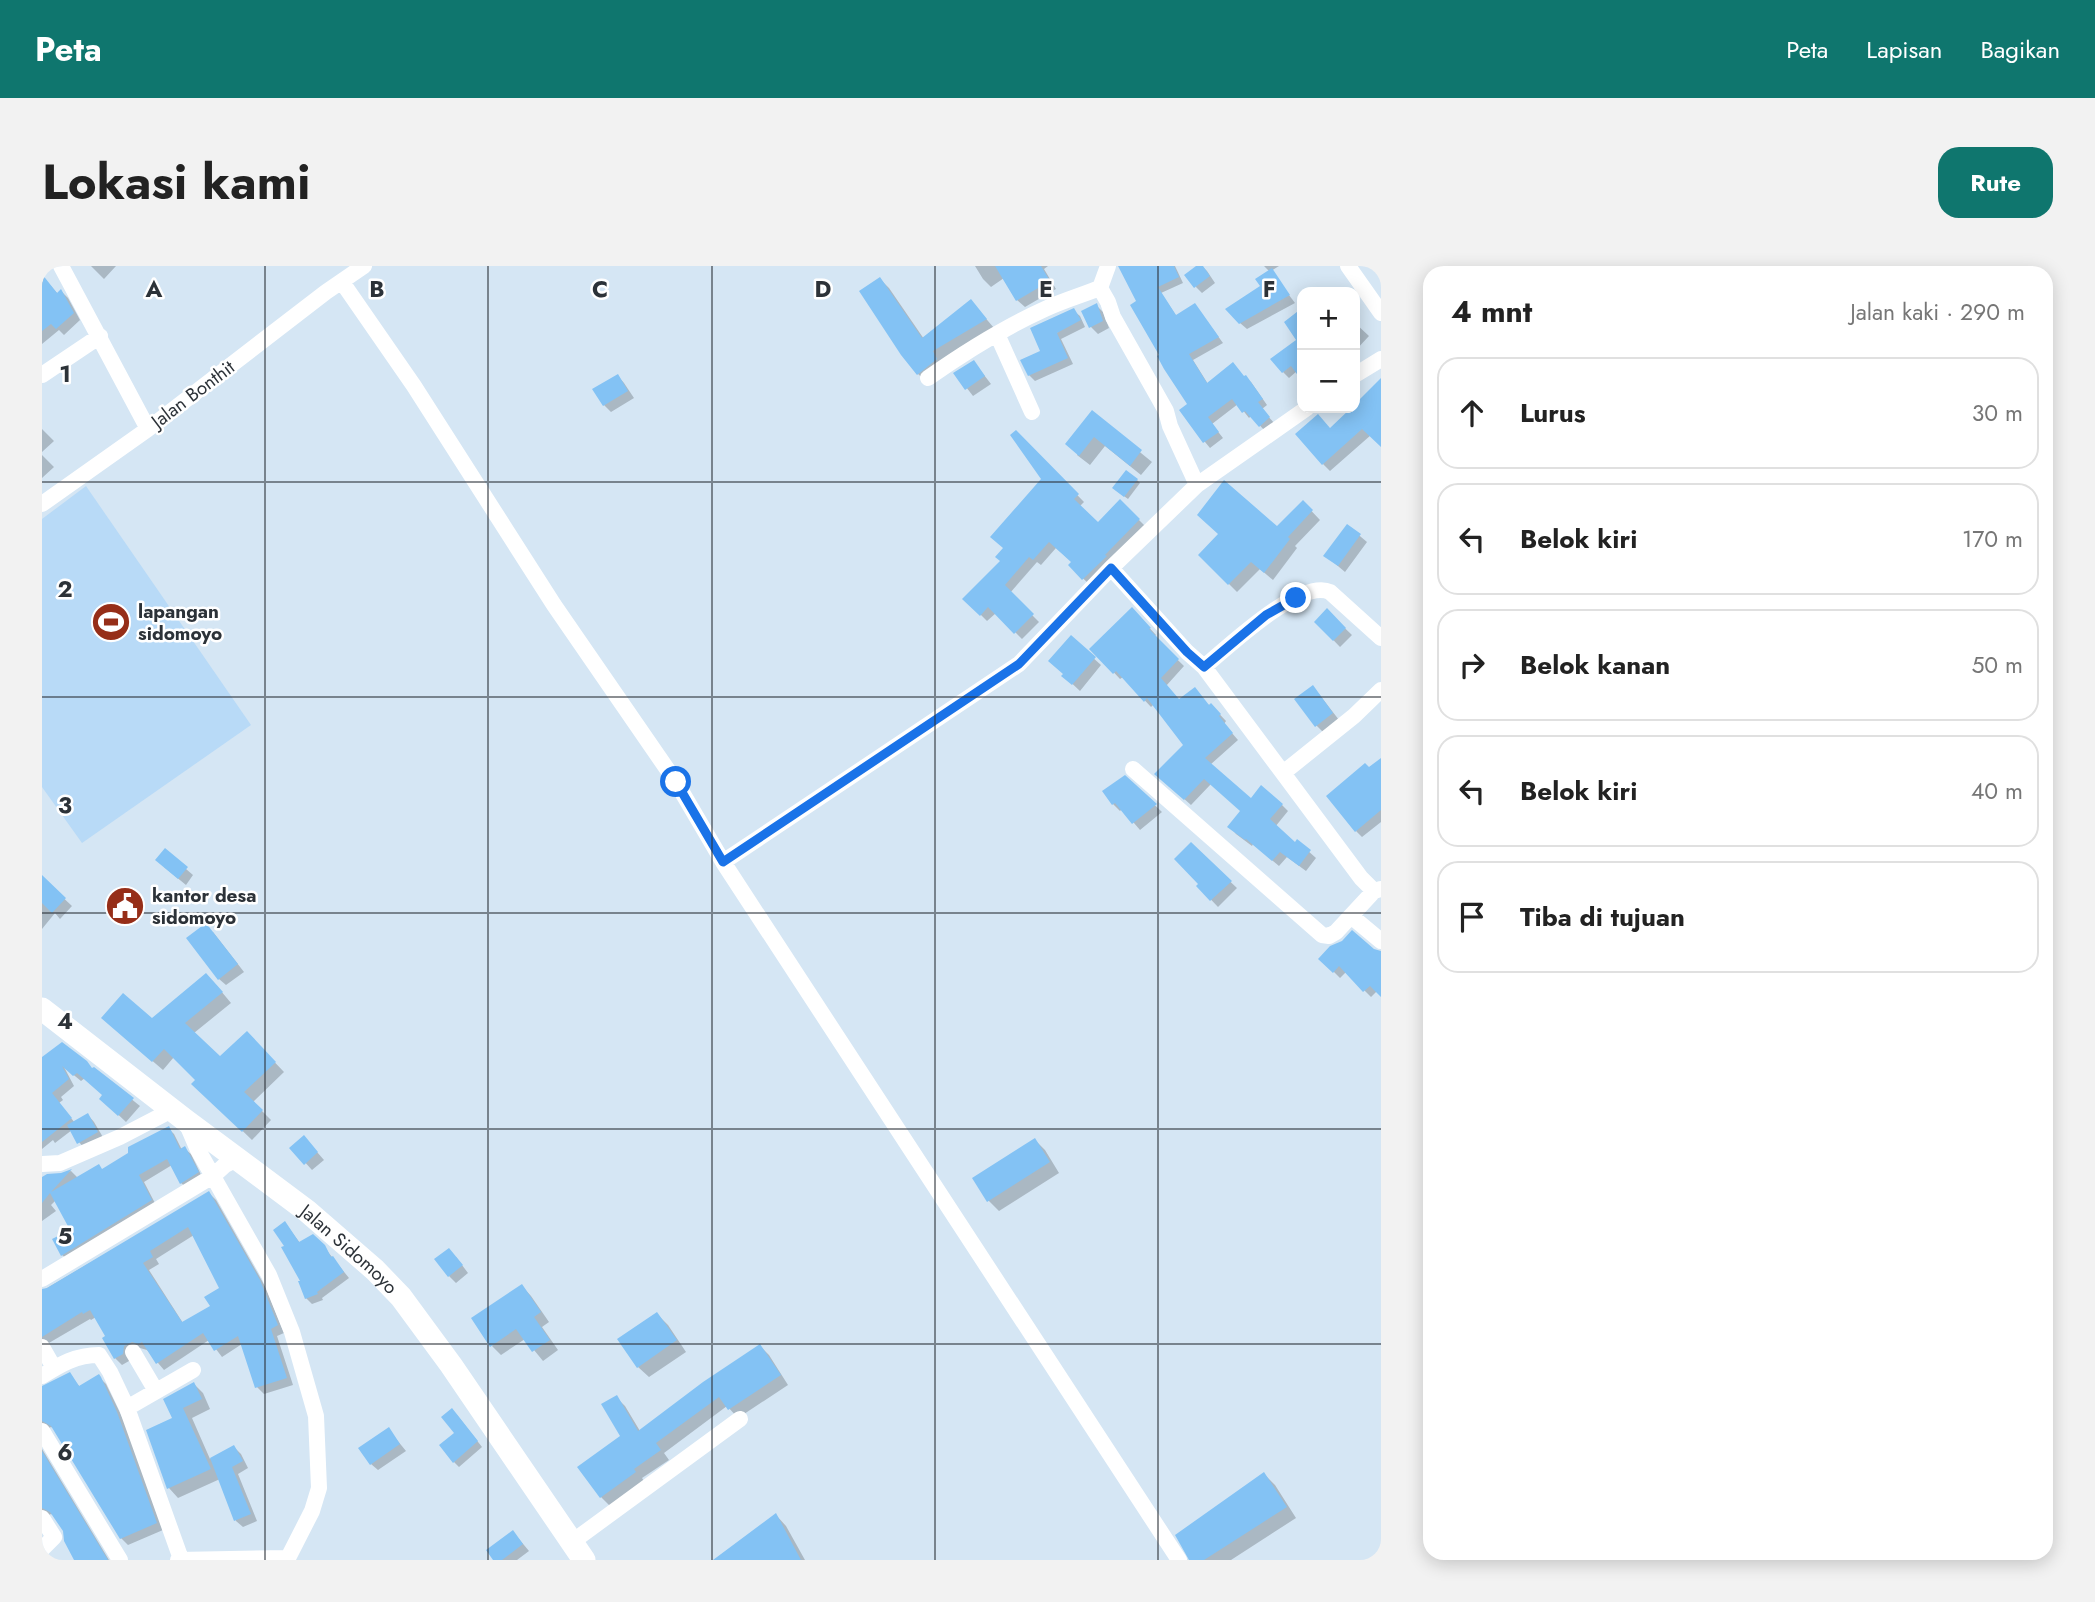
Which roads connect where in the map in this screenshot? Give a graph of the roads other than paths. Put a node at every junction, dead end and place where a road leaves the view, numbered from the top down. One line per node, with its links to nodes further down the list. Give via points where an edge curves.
1 (61, 266): 9 (street)
2 (364, 266): 5 (street, Jalan Bonthit)
3 (1108, 266): 6 (street)
4 (1348, 266): 7 (street)
5 (342, 282): 16 (street, Jalan Bonthit); 25 (street, via 676,782)
6 (1100, 288): 8 (street); 17 (street, via 1167,411)
7 (1381, 313)
8 (997, 334): 13 (street); 14 (street)
9 (100, 336): 12 (street); 16 (street)
10 (1381, 359): 11 (street)
11 (1360, 372)
12 (42, 375)
13 (928, 378)
14 (1032, 412)
15 (1300, 413): 17 (street)
16 (148, 429): 18 (street, Jalan Bonthit)
17 (1197, 485): 19 (street)
18 (42, 504)
19 (1111, 568): 21 (street); 25 (street, via 1019,664)
20 (1381, 638): 21 (street, via 1330,593 1317,590 1266,615)
21 (1204, 667): 24 (street)
22 (1381, 690): 24 (street)
23 (1133, 769): 27 (street, via 1322,935 1336,932)
24 (1283, 773): 26 (street, via 1361,878)
25 (723, 862): 49 (street)
26 (1378, 890): 27 (street)
27 (1351, 916): 28 (street)
28 (1381, 941)
29 (42, 1009): 30 (main road, Jalan Sidomoyo)
30 (179, 1115): 31 (main road, Jalan Sidomoyo); 32 (street, via 61,1163); 33 (street)
31 (237, 1159): 33 (street); 45 (main road, Jalan Sidomoyo, via 349,1245 401,1297)
32 (44, 1162)
33 (213, 1176): 34 (street); 46 (street, via 269,1275 292,1332 316,1416 319,1488)
34 (42, 1279)
35 (42, 1347): 38 (street)
36 (133, 1352): 39 (street)
37 (193, 1370): 39 (street)
38 (48, 1372): 40 (street, via 83,1355 99,1355)
39 (156, 1391): 40 (street)
40 (127, 1408): 48 (street)
41 (740, 1419): 45 (street)
42 (42, 1431): 47 (street)
43 (42, 1518): 44 (street, via 54,1537)
44 (42, 1549)
45 (578, 1551)
46 (287, 1559): 48 (street)
47 (120, 1560)
48 (180, 1560)
49 (1179, 1560)

